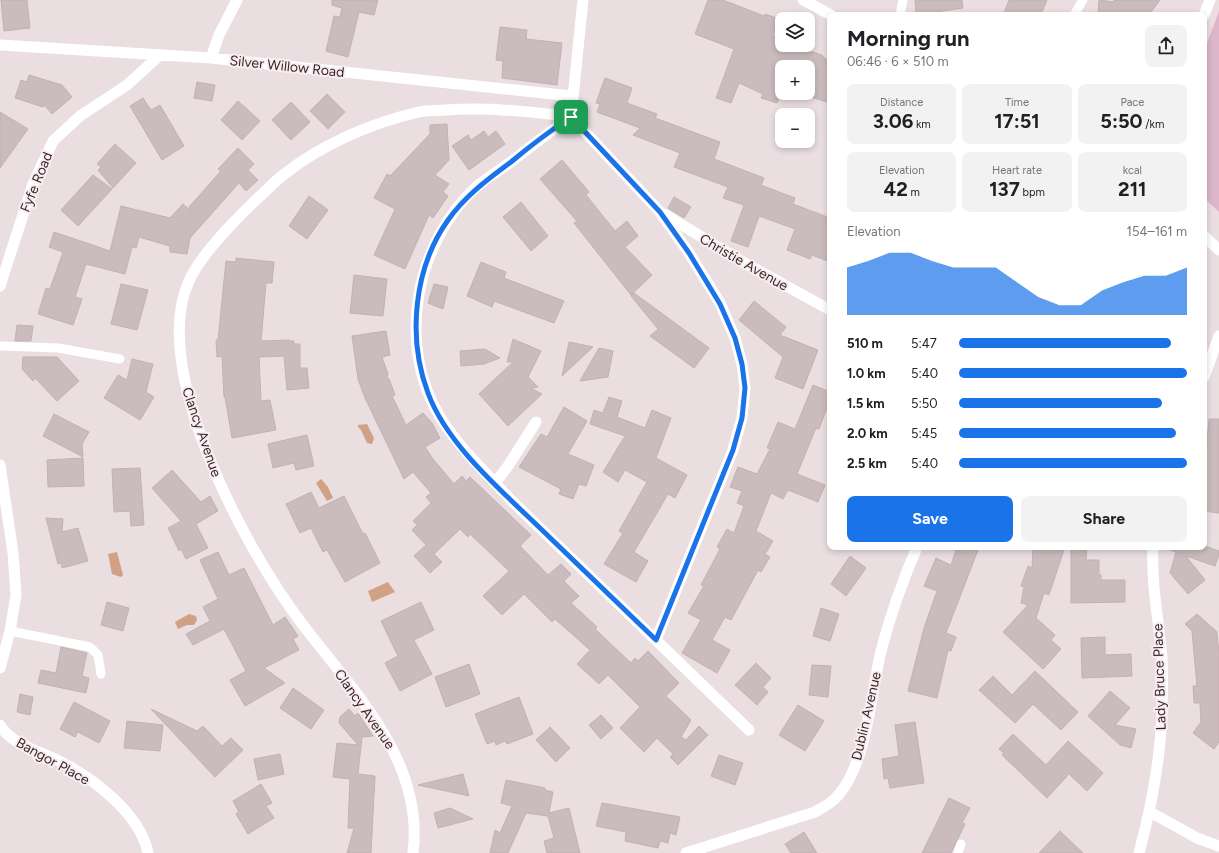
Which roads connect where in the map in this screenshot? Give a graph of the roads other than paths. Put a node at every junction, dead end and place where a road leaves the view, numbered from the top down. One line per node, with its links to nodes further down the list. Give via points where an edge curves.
1 (238, 0): 13 (street, via 219,35)
2 (583, 0): 14 (street)
3 (803, 0): 10 (street)
4 (903, 0): 7 (lane)
5 (1083, 0): 8 (lane)
6 (1210, 0): 9 (street)
7 (901, 12)
8 (1076, 12)
9 (1205, 12)
10 (827, 13)
11 (0, 45): 12 (street, Silver Willow Road)
12 (160, 55): 13 (street, Silver Willow Road); 19 (street, Fyfe Road, via 127,84 80,116 53,141 33,184)
13 (211, 58): 14 (street, Silver Willow Road)
14 (572, 96): 15 (street)
15 (571, 117): 16 (street); 27 (street, via 476,188 449,219 433,245 419,294 416,325 428,394 440,417 461,446); 39 (street, Clancy Avenue, via 516,110 420,112 370,127 326,147 282,175 247,209 198,265 182,300 181,344 185,381 209,457 247,541 271,582 370,713 400,763 414,819)
16 (660, 212): 20 (street, Christie Avenue); 31 (street, via 720,304 735,338 745,388 742,418 733,450)
17 (1207, 239): 18 (street)
18 (1219, 250)
19 (0, 286)
20 (827, 308)
21 (1219, 336): 24 (street)
22 (0, 346): 23 (lane, via 58,348)
23 (120, 359)
24 (1207, 369)
25 (536, 422): 27 (street)
26 (0, 465): 30 (street, via 16,578)
27 (495, 483): 31 (street)
28 (916, 550): 40 (street, Dublin Avenue, via 881,650 860,752 852,773 840,792 832,802 815,812)
29 (1153, 550): 36 (street, Lady Bruce Place, via 1162,658 1163,713)
30 (10, 631): 32 (street); 33 (lane, via 90,647 98,655)
31 (656, 640): 35 (street)
32 (0, 668)
33 (102, 674)
34 (0, 725): 38 (street, Bangor Place, via 10,736 87,777 108,795 139,827)
35 (749, 730)
36 (1150, 812): 37 (street, via 1197,838); 41 (street, Lady Bruce Place)
37 (1219, 846)
38 (148, 853)
39 (413, 853)
40 (686, 853)
41 (1139, 853)

